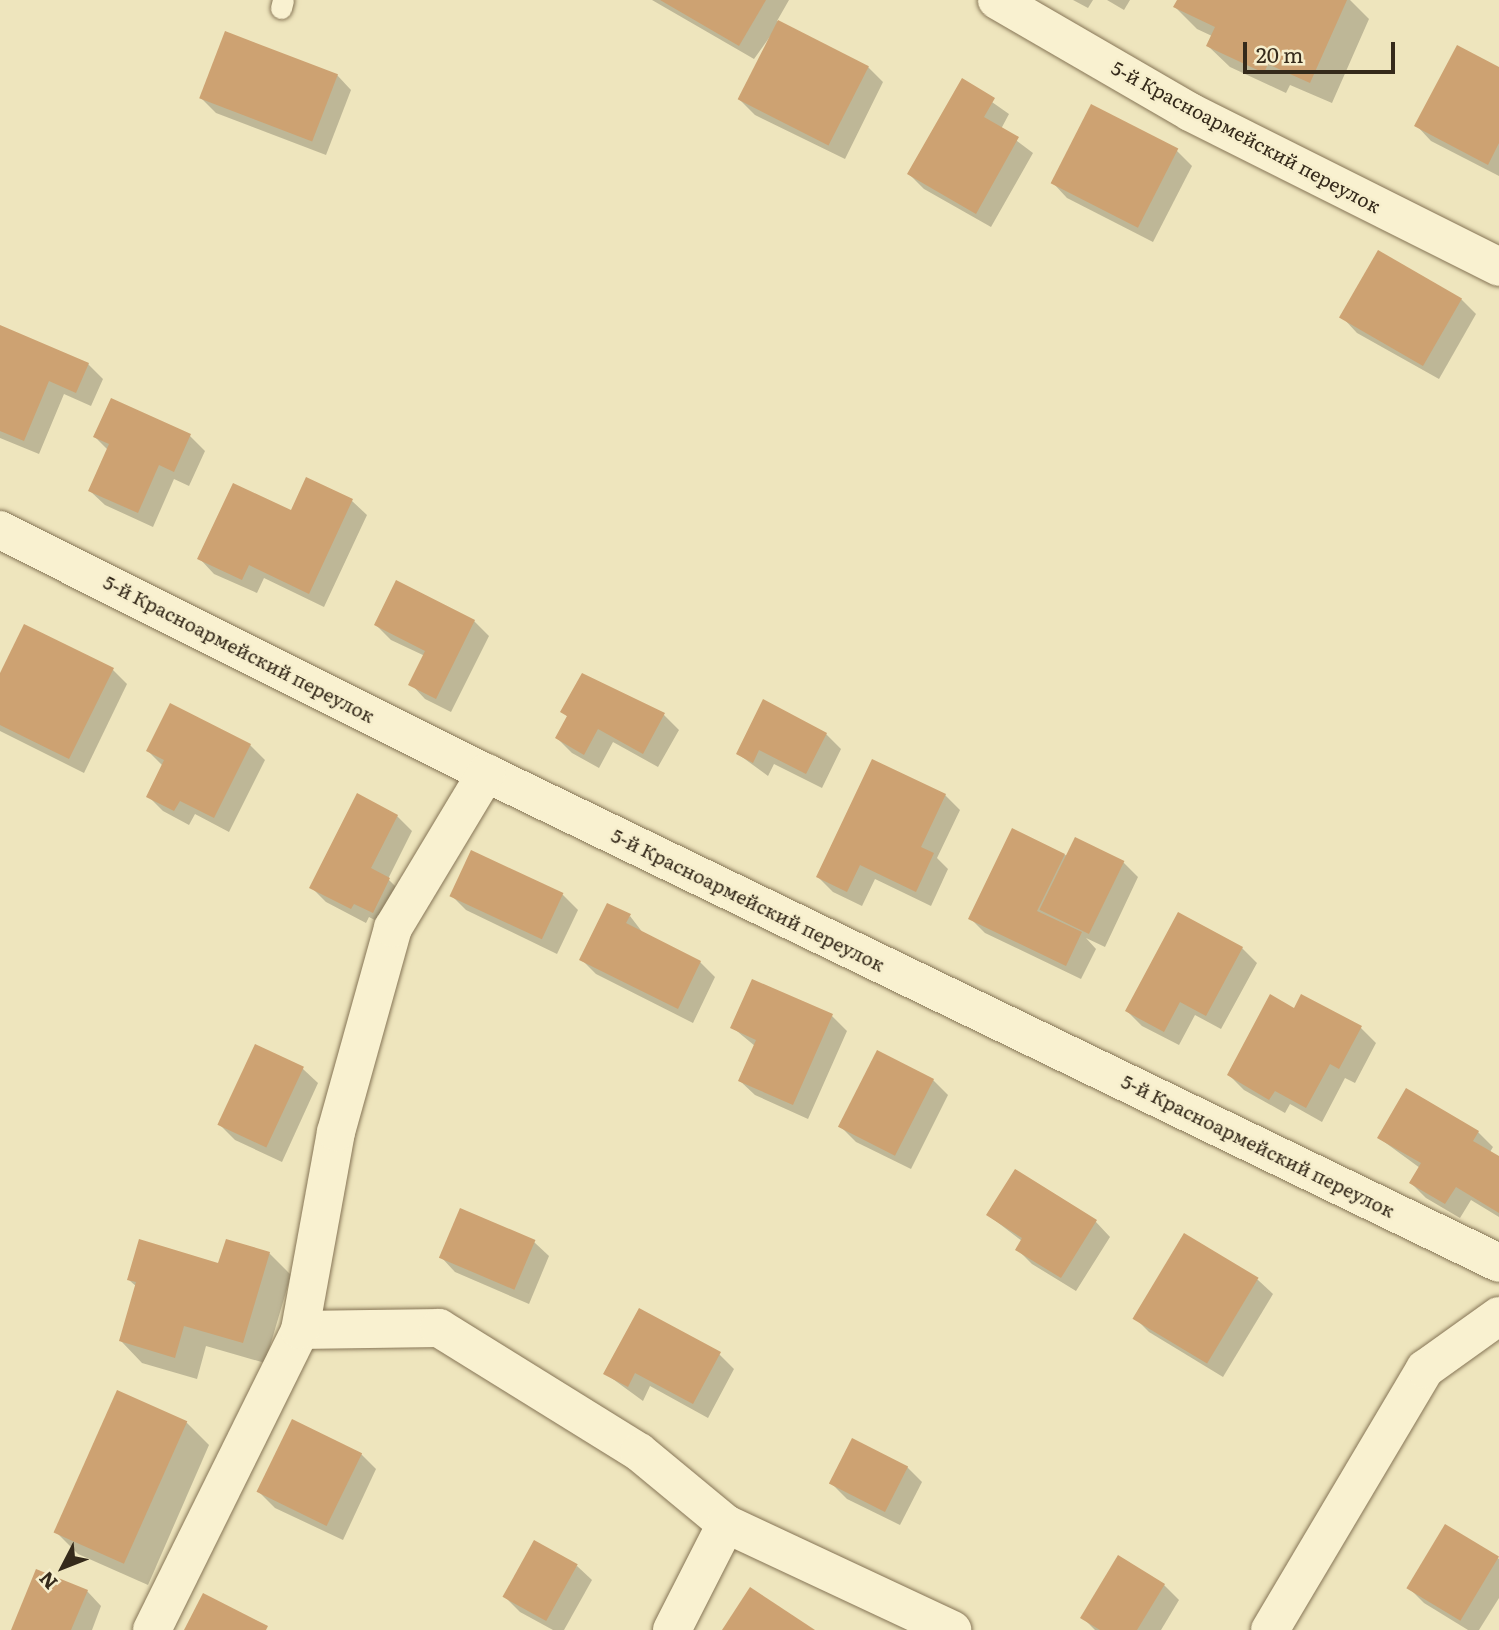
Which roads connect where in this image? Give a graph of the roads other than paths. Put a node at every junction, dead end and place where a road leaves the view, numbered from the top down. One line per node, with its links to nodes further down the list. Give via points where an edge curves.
1 (997, 0): 2 (street, 5-й Красноармейский переулок, via 1190,112)
2 (1499, 267)
3 (0, 530): 4 (street, 5-й Красноармейский переулок)
4 (486, 773): 5 (street, 5-й Красноармейский переулок); 7 (street, via 393,928 336,1132)
5 (1499, 1263)
6 (1499, 1316): 12 (street, via 1425,1369)
7 (300, 1330): 8 (street, via 439,1328 639,1452); 9 (street)
8 (726, 1524): 10 (street); 11 (street)
9 (152, 1630)
10 (673, 1630)
11 (952, 1630)
12 (1270, 1630)

